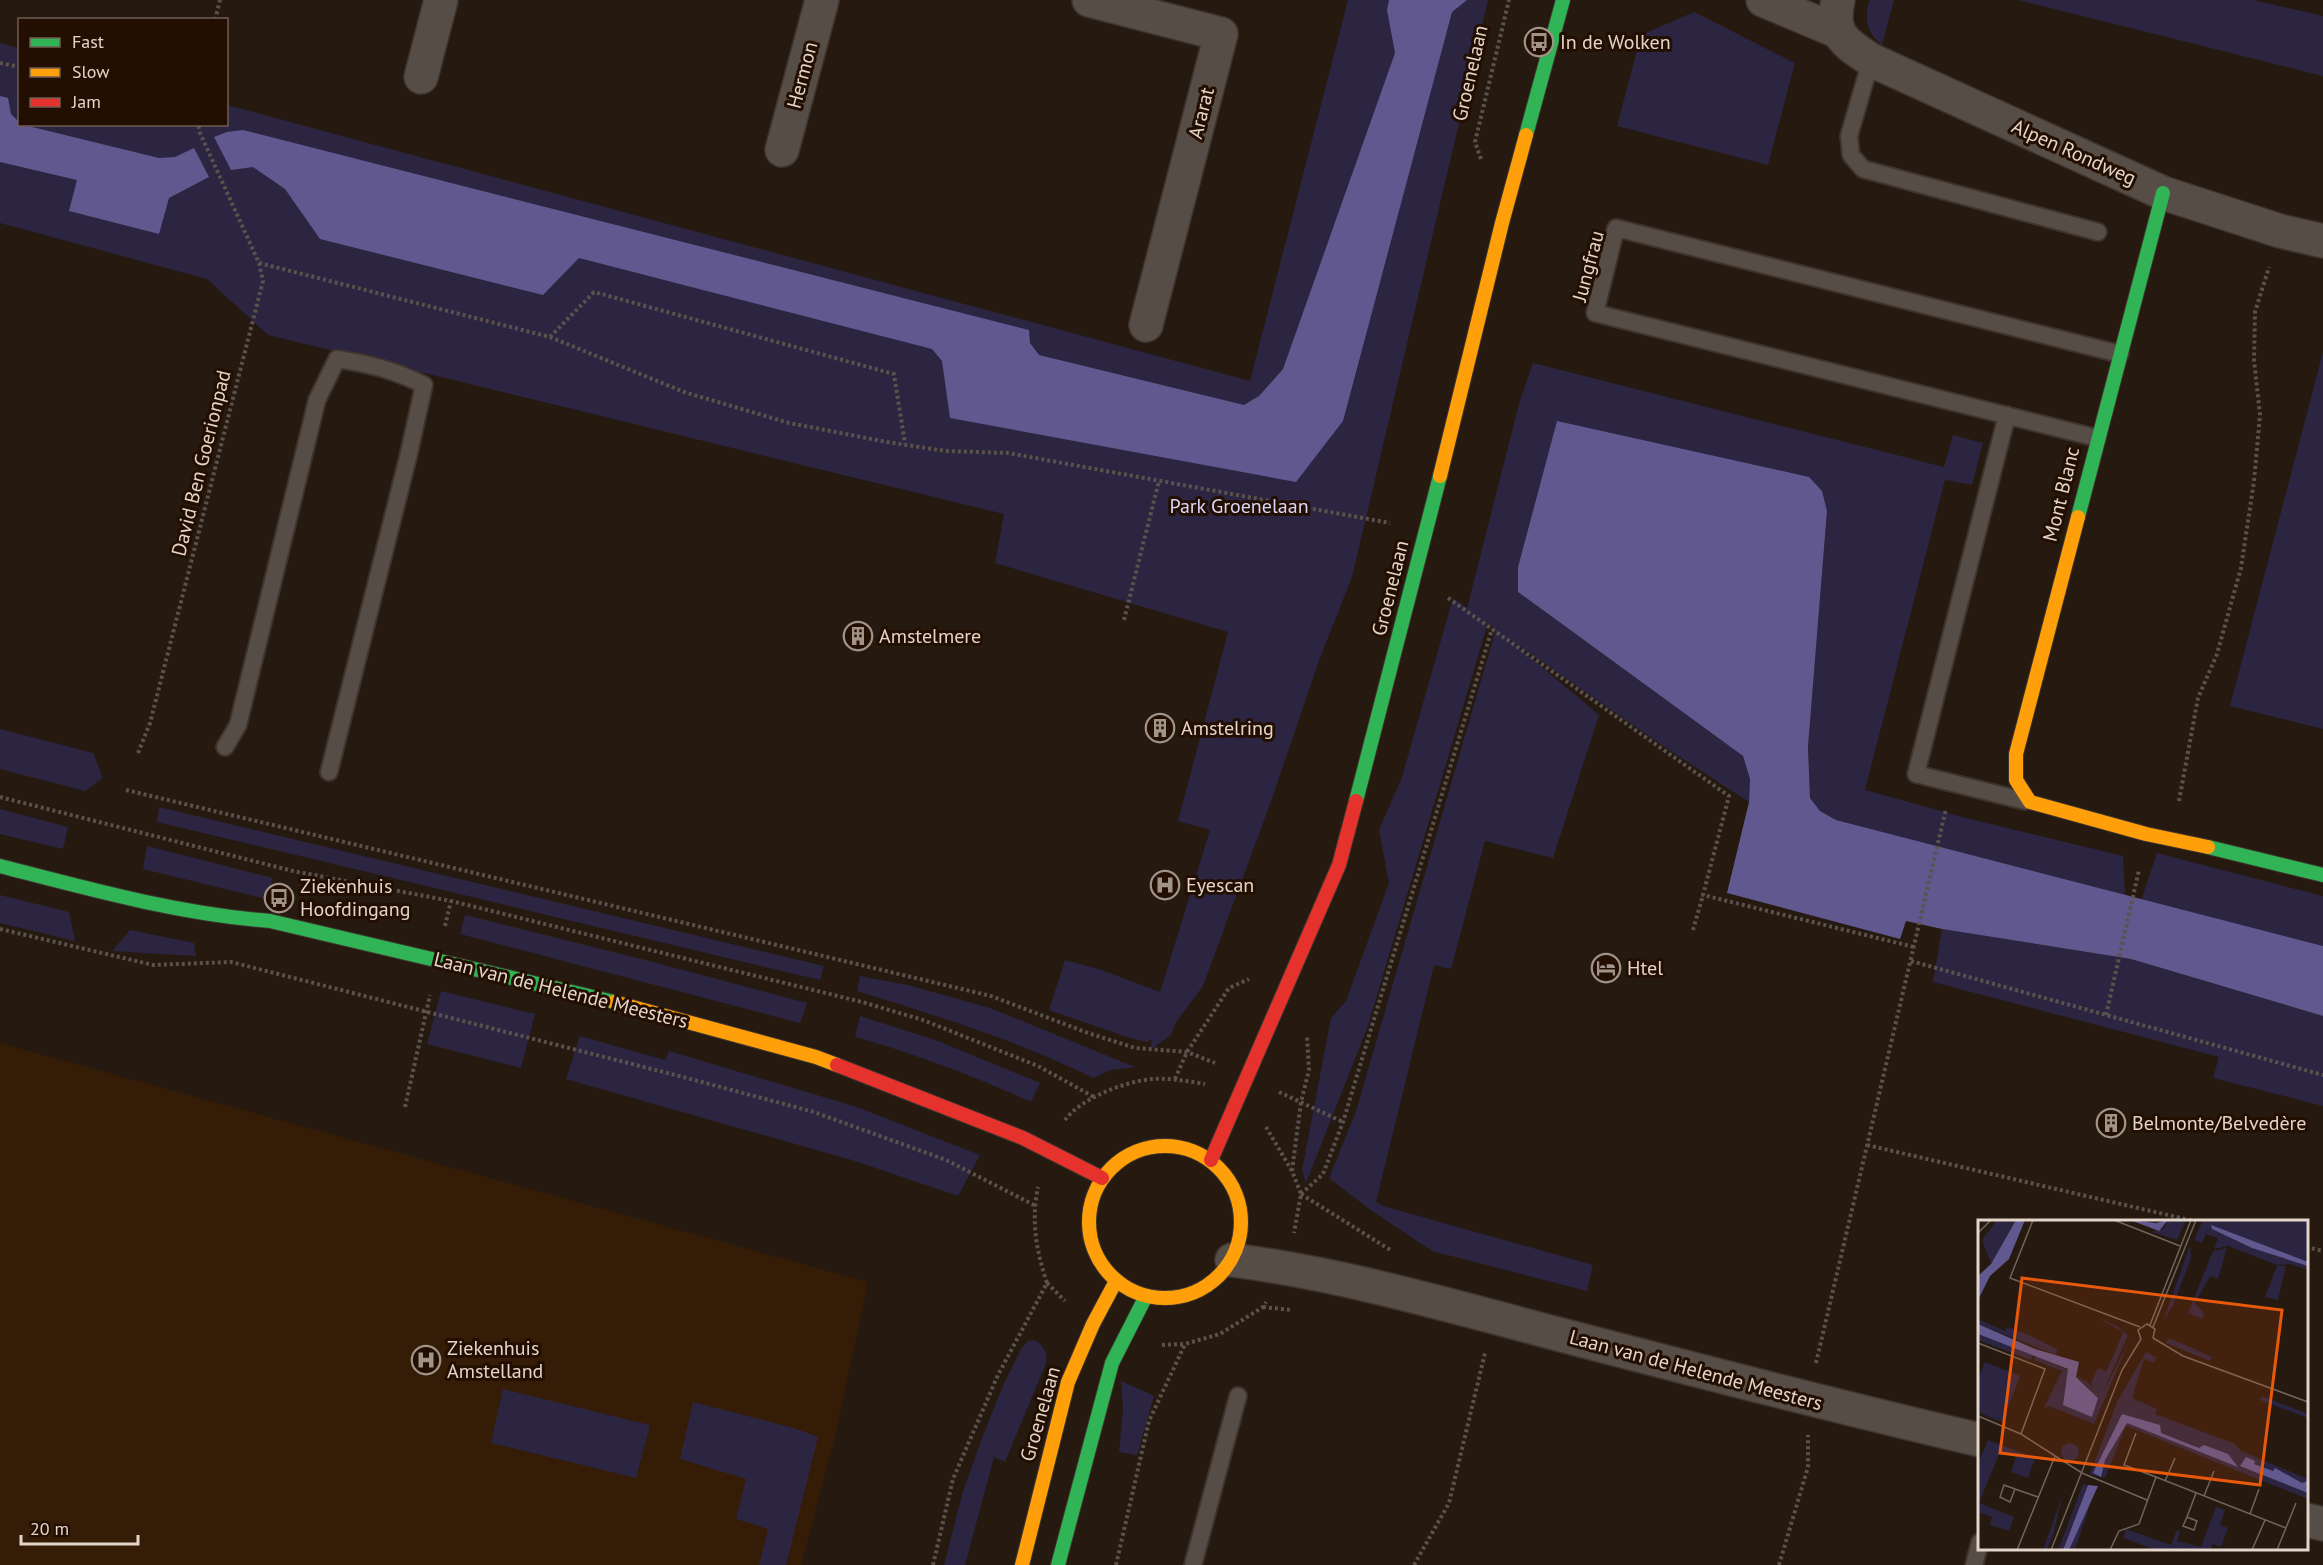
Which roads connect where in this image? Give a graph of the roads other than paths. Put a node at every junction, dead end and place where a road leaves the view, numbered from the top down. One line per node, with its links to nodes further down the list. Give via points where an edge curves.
1 (441, 0): 9 (street)
2 (822, 0): 10 (street, Hermon)
3 (1089, 0): 14 (street, Ararat, via 1221,34)
4 (1563, 0): 23 (street, Groenelaan, via 1339,865)
5 (1763, 0): 7 (street, Alpen Rondweg)
6 (1838, 0): 7 (street, via 1835,15)
7 (1839, 32): 8 (street, Alpen Rondweg, via 1845,43)
8 (1871, 60): 11 (street, Alpen Rondweg); 12 (lane, via 1849,136 1851,155 1863,169)
9 (421, 77)
10 (782, 150)
11 (2163, 193): 13 (street, Alpen Rondweg); 15 (street, Mont Blanc)
12 (2098, 232)
13 (2323, 241)
14 (1146, 325)
15 (2120, 354): 16 (lane, Jungfrau, via 1616,228 1595,313); 17 (street, Mont Blanc)
16 (2007, 416): 17 (lane, Jungfrau); 20 (lane, via 1916,774)
17 (2097, 438): 20 (street, Mont Blanc, via 2016,754 2013,775)
18 (225, 747): 19 (lane, via 238,725 317,400 337,359 372,364 424,385)
19 (329, 772)
20 (2030, 802): 22 (street, via 2146,834)
21 (0, 866): 24 (street, Laan van de Helende Meesters, via 112,894 230,918 270,921 438,960 642,1009 816,1057 1023,1138)
22 (2323, 874)
23 (1211, 1160): 24 (street, via 1183,1147 1153,1146 1124,1156); 25 (street, via 1230,1180 1240,1206 1241,1234)
24 (1102, 1178): 26 (street, via 1090,1203 1088,1232 1097,1259)
25 (1232, 1260): 27 (street, via 1216,1279 1195,1293 1171,1298); 29 (street, Laan van de Helende Meesters, via 1288,1267 1413,1297 1808,1400)
26 (1116, 1281): 27 (street); 33 (street, Groenelaan, via 1068,1382)
27 (1146, 1296): 34 (street, via 1112,1363)
28 (1238, 1396): 35 (lane)
29 (1978, 1440)
30 (2308, 1520): 31 (street)
31 (2323, 1524)
32 (1978, 1550): 36 (lane)
33 (1022, 1565)
34 (1058, 1565)
35 (1193, 1565)
36 (1974, 1565)

